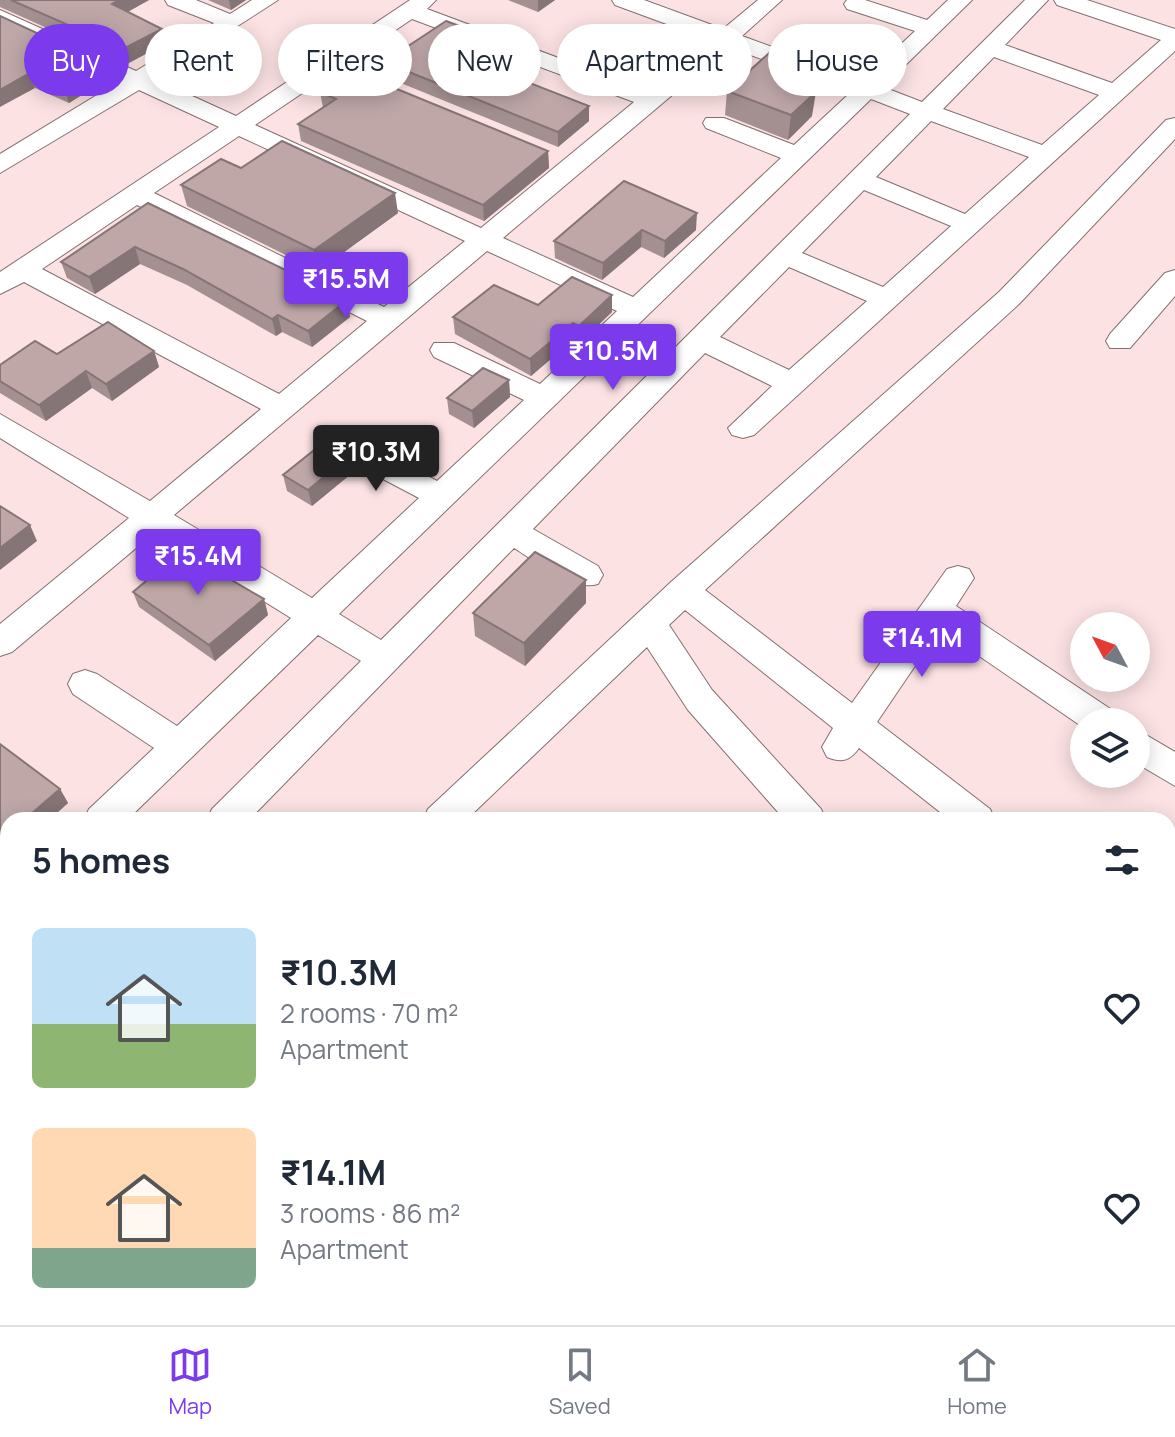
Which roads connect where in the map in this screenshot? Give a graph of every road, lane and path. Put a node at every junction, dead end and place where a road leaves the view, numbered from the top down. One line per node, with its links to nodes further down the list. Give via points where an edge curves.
1 (176, 0): 11 (street)
2 (267, 0): 11 (street)
3 (623, 0): 13 (street)
4 (771, 0): 14 (street)
5 (961, 0): 15 (street)
6 (1037, 0): 17 (street)
7 (1065, 0): 16 (street)
8 (855, 4): 15 (street)
9 (418, 5): 12 (street); 25 (street)
10 (0, 17): 19 (street)
11 (231, 22): 19 (street)
12 (390, 24)
13 (689, 24)
14 (741, 24)
15 (930, 29): 18 (street)
16 (1175, 38): 20 (street)
17 (991, 48): 20 (street); 26 (street)
18 (907, 51)
19 (139, 79): 28 (street); 33 (street, via 22,140)
20 (1116, 93): 32 (street)
21 (282, 96): 28 (street)
22 (655, 96): 25 (street)
23 (859, 96): 31 (street)
24 (885, 96): 26 (street)
25 (650, 100): 34 (street)
26 (928, 112): 32 (street); 35 (street)
27 (715, 123): 31 (street)
28 (239, 125): 36 (street); 38 (street)
29 (1175, 125): 60 (street, via 1009,298)
30 (544, 153): 34 (street)
31 (799, 156): 43 (street, via 710,223)
32 (1048, 156): 37 (street)
33 (0, 165)
34 (573, 165): 38 (street)
35 (861, 180): 37 (street); 39 (street)
36 (136, 194): 40 (street); 45 (street)
37 (970, 225): 42 (street)
38 (485, 239): 43 (street); 45 (street)
39 (786, 256): 42 (street); 46 (street)
40 (11, 278): 51 (street)
41 (1175, 279): 44 (street)
42 (886, 299): 49 (street)
43 (638, 310): 50 (street)
44 (1164, 310): 47 (street)
45 (387, 320): 51 (street)
46 (702, 340): 49 (street); 57 (street)
47 (1120, 341)
48 (444, 350): 50 (street)
49 (791, 383): 53 (street)
50 (545, 398): 55 (street)
51 (282, 408): 56 (street)
52 (0, 424): 56 (street)
53 (743, 428)
54 (335, 441): 55 (street)
55 (442, 497): 62 (street)
56 (151, 517): 62 (street); 64 (street)
57 (511, 532): 58 (street); 65 (street)
58 (587, 575)
59 (958, 578): 61 (street)
60 (683, 591): 63 (street); 68 (street)
61 (936, 609): 67 (street); 68 (street)
62 (316, 617): 65 (street); 69 (street)
63 (649, 623): 74 (street); 75 (street, via 700,700)
64 (4, 635)
65 (385, 659): 73 (street)
66 (85, 684): 69 (street)
67 (1082, 708)
68 (847, 736): 76 (street)
69 (179, 746): 72 (street)
70 (1150, 754): 71 (street)
71 (1175, 771)
72 (110, 812)
73 (233, 812)
74 (449, 812)
75 (801, 812)
76 (965, 812)

